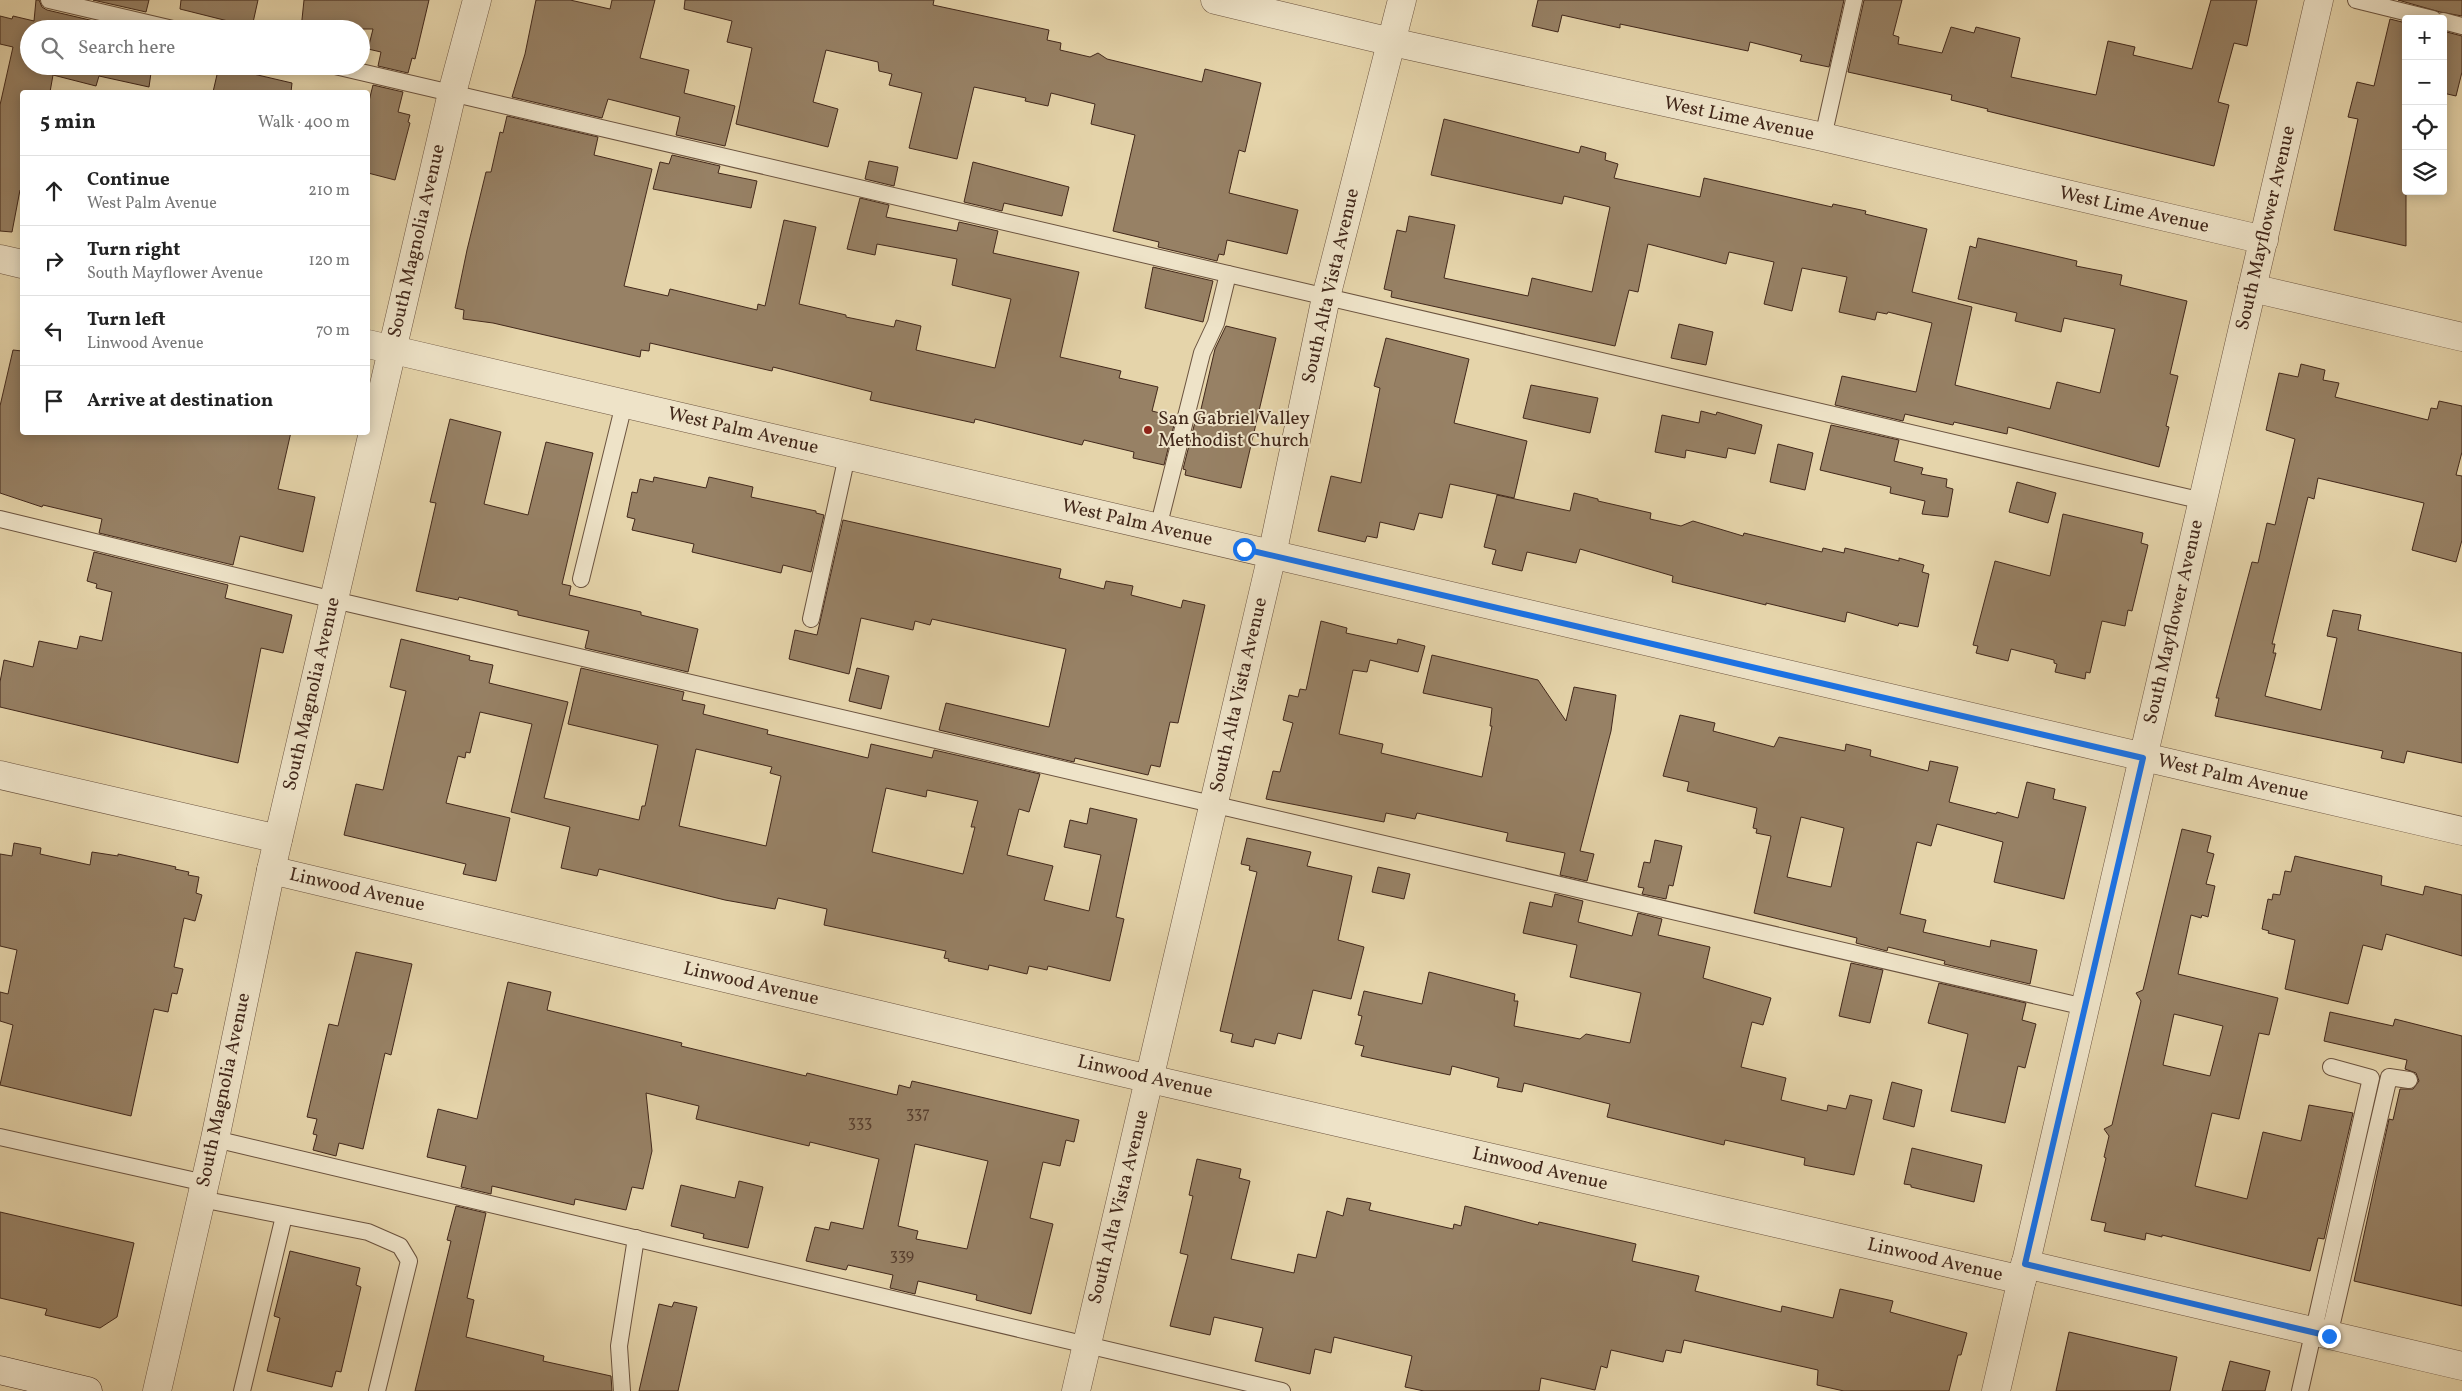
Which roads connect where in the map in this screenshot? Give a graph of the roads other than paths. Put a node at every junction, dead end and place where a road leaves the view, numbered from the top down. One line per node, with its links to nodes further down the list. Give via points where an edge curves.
1 (49, 0): 9 (lane)
2 (477, 0): 14 (street, South Magnolia Avenue)
3 (1215, 0): 12 (street, West Lime Avenue)
4 (1402, 0): 12 (street, South Alta Vista Avenue)
5 (1854, 0): 15 (lane)
6 (2319, 0): 16 (street, South Mayflower Avenue)
7 (2356, 0): 8 (lane)
8 (2417, 15)
9 (135, 20)
10 (2447, 22): 11 (lane)
11 (2462, 26)
12 (1392, 42): 15 (street, West Lime Avenue); 21 (street, South Alta Vista Avenue)
13 (370, 74): 14 (lane)
14 (452, 93): 19 (lane); 23 (street, South Magnolia Avenue)
15 (1823, 137): 16 (street, West Lime Avenue)
16 (2264, 240): 20 (street, South Mayflower Avenue)
17 (0, 259): 18 (street)
18 (20, 264)
19 (1228, 274): 21 (lane); 30 (lane, via 1216,323 1202,353)
20 (2252, 288): 22 (street); 28 (street, South Mayflower Avenue)
21 (1326, 297): 28 (lane); 31 (street, South Alta Vista Avenue)
22 (2462, 337)
23 (380, 347): 24 (street, South Magnolia Avenue); 25 (street, West Palm Avenue)
24 (370, 402)
25 (624, 404): 27 (street, West Palm Avenue); 32 (lane)
26 (364, 435): 33 (street, South Magnolia Avenue)
27 (847, 456): 30 (street, West Palm Avenue); 34 (lane)
28 (2203, 501): 35 (street, South Mayflower Avenue)
29 (0, 519): 33 (lane)
30 (1158, 528): 31 (street, West Palm Avenue)
31 (1272, 555): 35 (street, West Palm Avenue); 37 (street, South Alta Vista Avenue)
32 (581, 579)
33 (334, 600): 37 (lane); 39 (street, South Magnolia Avenue)
34 (811, 619)
35 (2143, 758): 38 (street, West Palm Avenue); 41 (street, South Mayflower Avenue)
36 (0, 775): 39 (street, Linwood Avenue)
37 (1213, 805): 41 (lane); 43 (street, South Alta Vista Avenue)
38 (2462, 831)
39 (278, 839): 40 (street, South Magnolia Avenue)
40 (270, 870): 43 (street, Linwood Avenue); 46 (street, South Magnolia Avenue)
41 (2085, 1007): 50 (street, South Mayflower Avenue)
42 (2331, 1067): 51 (lane, via 2370,1078)
43 (1150, 1079): 50 (street, Linwood Avenue); 52 (street, South Alta Vista Avenue)
44 (2410, 1080): 51 (lane, via 2389,1077)
45 (0, 1137): 47 (lane)
46 (215, 1139): 47 (street, South Magnolia Avenue); 49 (lane)
47 (203, 1191): 48 (lane); 56 (street, South Magnolia Avenue)
48 (284, 1216): 57 (lane); 58 (lane, via 368,1232 400,1246 409,1261)
49 (636, 1238): 52 (lane); 59 (lane, via 619,1346)
50 (2023, 1272): 51 (street, Linwood Avenue); 62 (street, South Mayflower Avenue)
51 (2322, 1334): 53 (street, Linwood Avenue); 63 (lane)
52 (1086, 1345): 60 (street, South Alta Vista Avenue); 61 (lane)
53 (2462, 1366)
54 (0, 1370): 55 (street)
55 (88, 1391)
56 (157, 1391)
57 (242, 1391)
58 (377, 1391)
59 (622, 1391)
60 (1076, 1391)
61 (1282, 1391)
62 (1996, 1391)
63 (2300, 1391)

